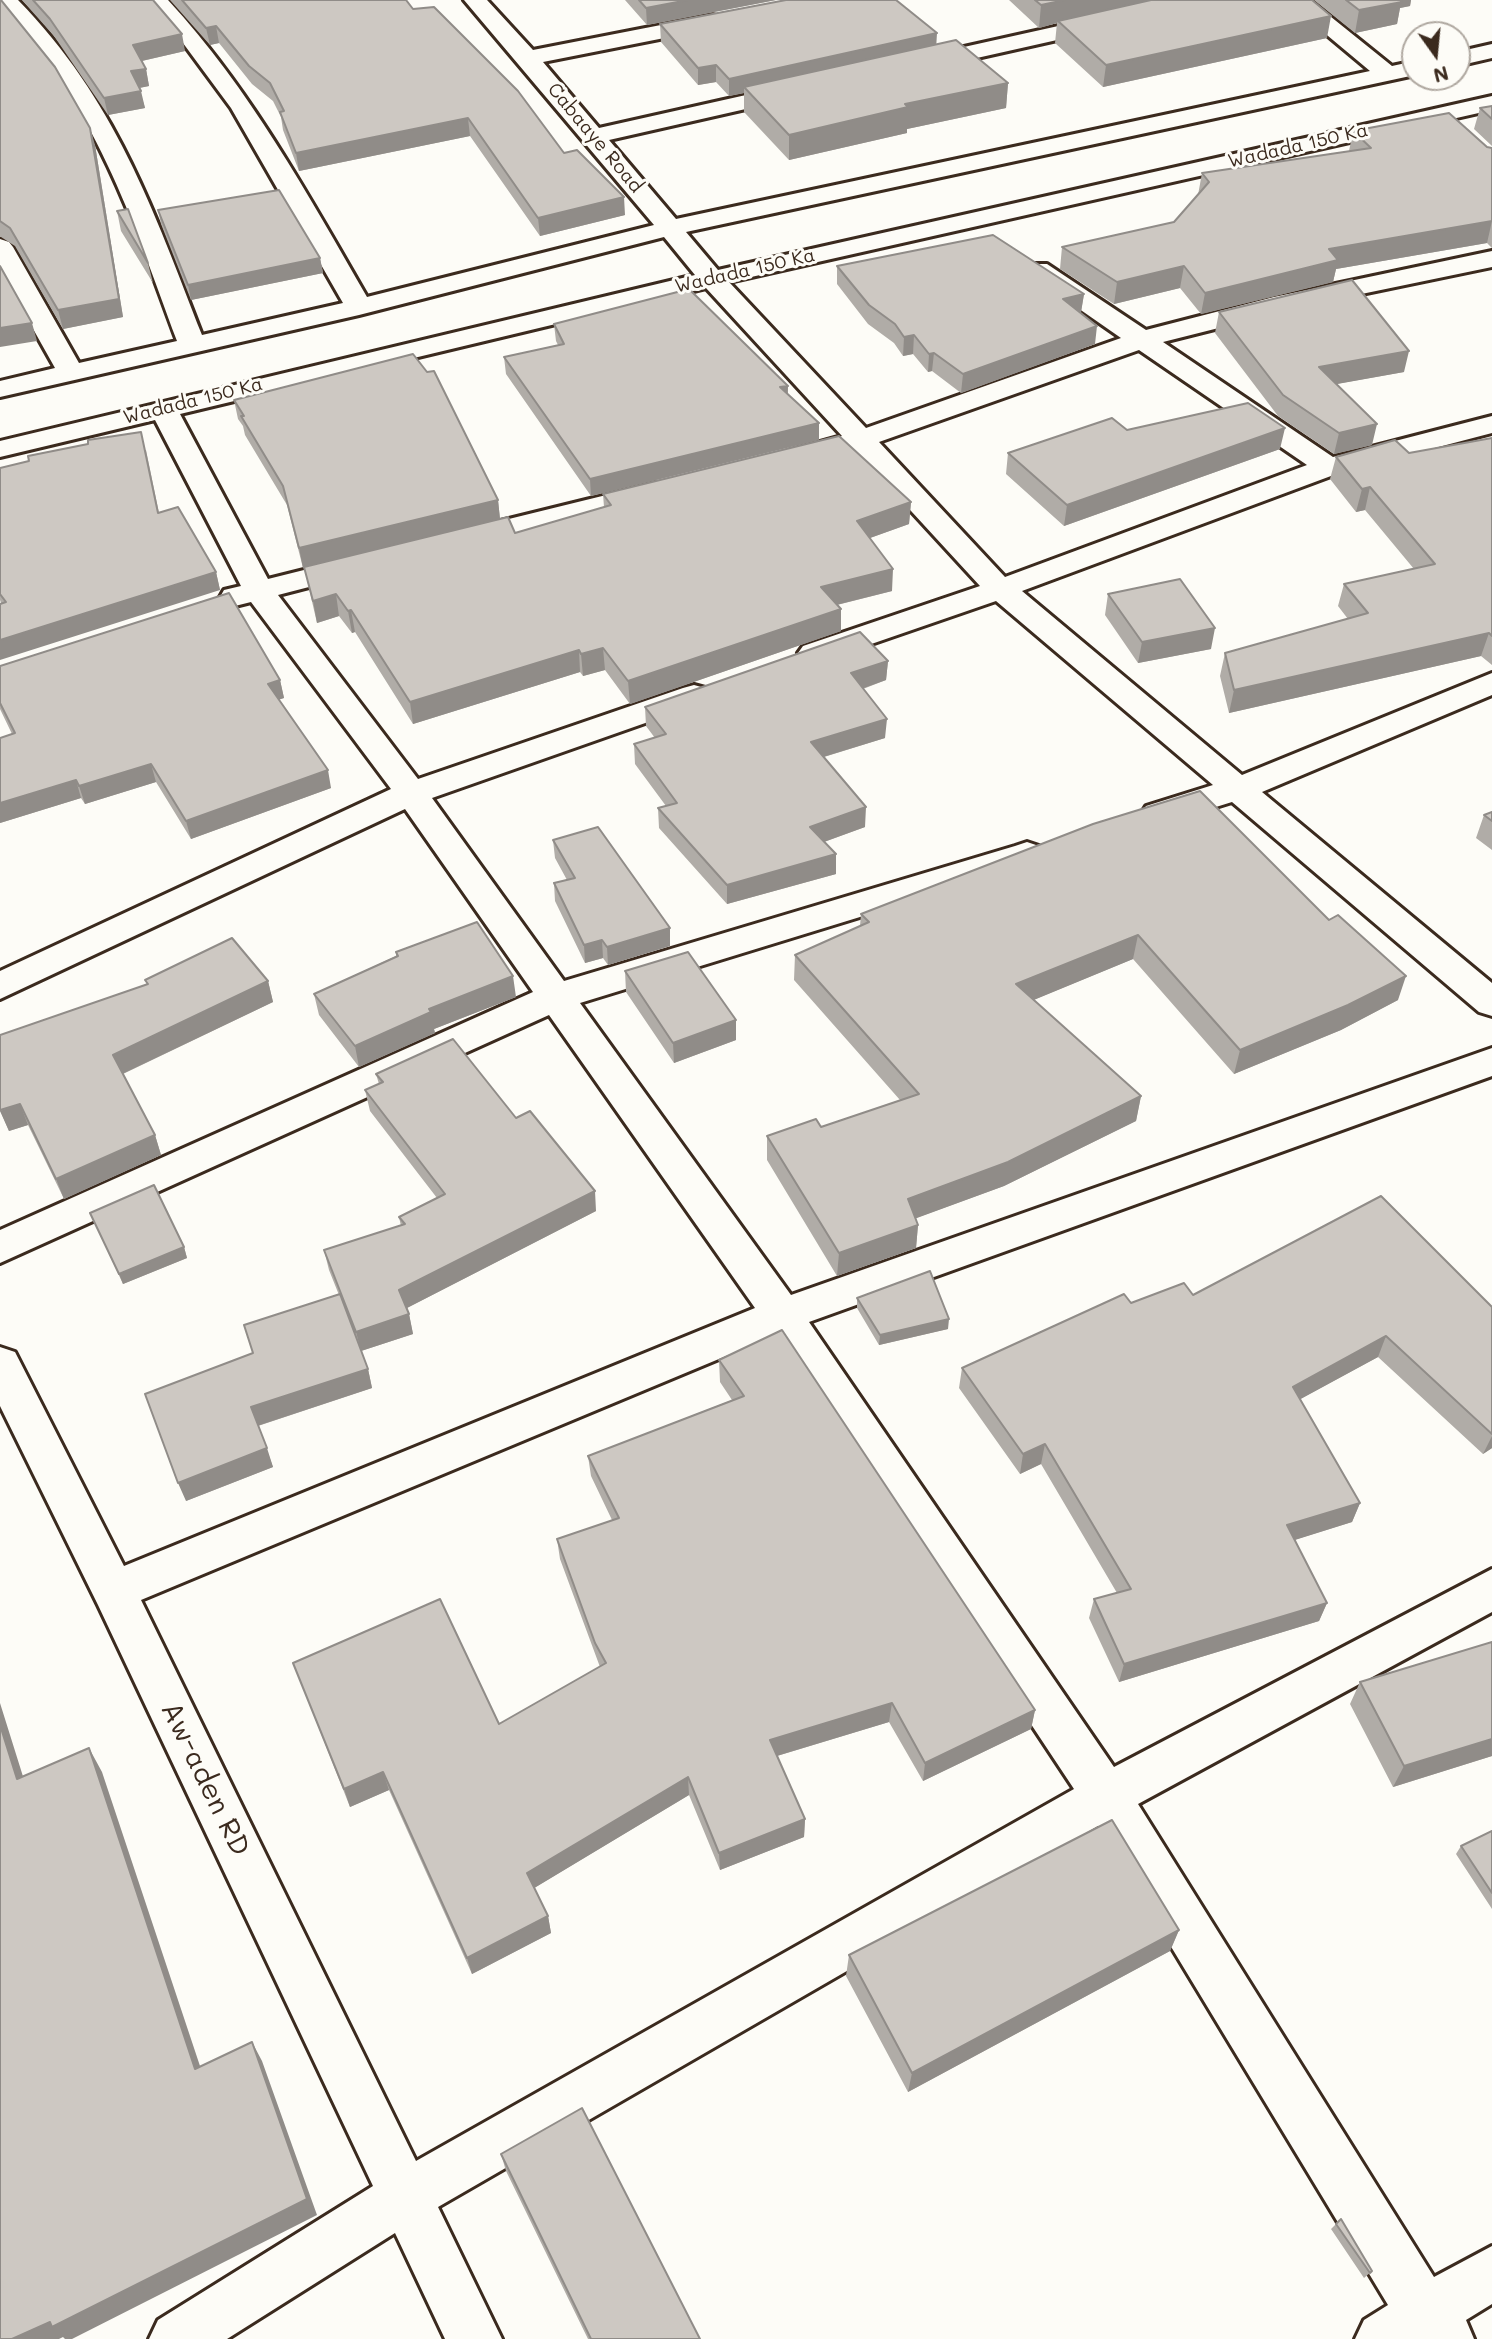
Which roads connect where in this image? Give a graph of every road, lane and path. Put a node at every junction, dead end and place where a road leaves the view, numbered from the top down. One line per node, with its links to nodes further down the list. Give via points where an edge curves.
1 (36, 0): 6 (street)
2 (156, 0): 24 (street, via 240,99)
3 (475, 0): 10 (street, Cabaaye Road)
4 (1204, 0): 11 (street)
5 (1296, 0): 13 (street)
6 (5, 5): 26 (street, via 35,30 93,111 133,188)
7 (730, 19): 10 (street)
8 (1492, 51): 9 (street)
9 (1471, 56)
10 (528, 58): 16 (street, Cabaaye Road)
11 (892, 70)
12 (1401, 71): 13 (street)
13 (1388, 74): 18 (street)
14 (810, 88): 16 (street)
15 (1492, 103): 17 (street, Wadada 150 Ka, via 1448,122)
16 (593, 136): 18 (street, Cabaaye Road)
17 (964, 221): 19 (street); 23 (street, Wadada 150 Ka)
18 (671, 228): 23 (street, Cabaaye Road); 24 (street)
19 (998, 243)
20 (0, 247): 27 (street)
21 (1020, 258): 25 (street)
22 (1492, 259): 25 (street)
23 (711, 278): 29 (street, Wadada 150 Ka); 31 (street, Cabaaye Road)
24 (359, 307): 26 (street)
25 (1145, 339): 31 (street); 34 (street)
26 (192, 345): 27 (street)
27 (71, 373): 28 (street)
28 (0, 389)
29 (163, 408): 32 (street, Wadada 150 Ka); 39 (street)
30 (1492, 424): 34 (street)
31 (862, 441): 33 (street); 38 (street, Cabaaye Road)
32 (0, 449)
33 (768, 464)
34 (1329, 467): 38 (street)
35 (688, 484): 36 (street)
36 (432, 547)
37 (379, 560): 39 (street)
38 (1000, 589): 41 (street); 44 (street, Cabaaye Road)
39 (258, 590): 40 (street); 45 (street)
40 (206, 607)
41 (790, 662)
42 (1492, 683): 44 (street)
43 (725, 684): 45 (street)
44 (1238, 789): 46 (street); 50 (street, Cabaaye Road)
45 (411, 793): 48 (street); 49 (street)
46 (1120, 825)
47 (1054, 845): 49 (street)
48 (0, 986)
49 (555, 998): 52 (street); 53 (street)
50 (1492, 1003)
51 (1492, 1062): 53 (street)
52 (0, 1247)
53 (782, 1315): 56 (street); 57 (street)
54 (0, 1364): 56 (street, Aw-aden RD)
55 (1492, 1590): 57 (street)
56 (114, 1591): 58 (street, Aw-aden RD)
57 (1107, 1796): 58 (street); 60 (street)
58 (406, 2196): 61 (street); 62 (street, Aw-aden RD)
59 (1492, 2273): 60 (street)
60 (1418, 2330)
61 (177, 2339)
62 (474, 2339)

